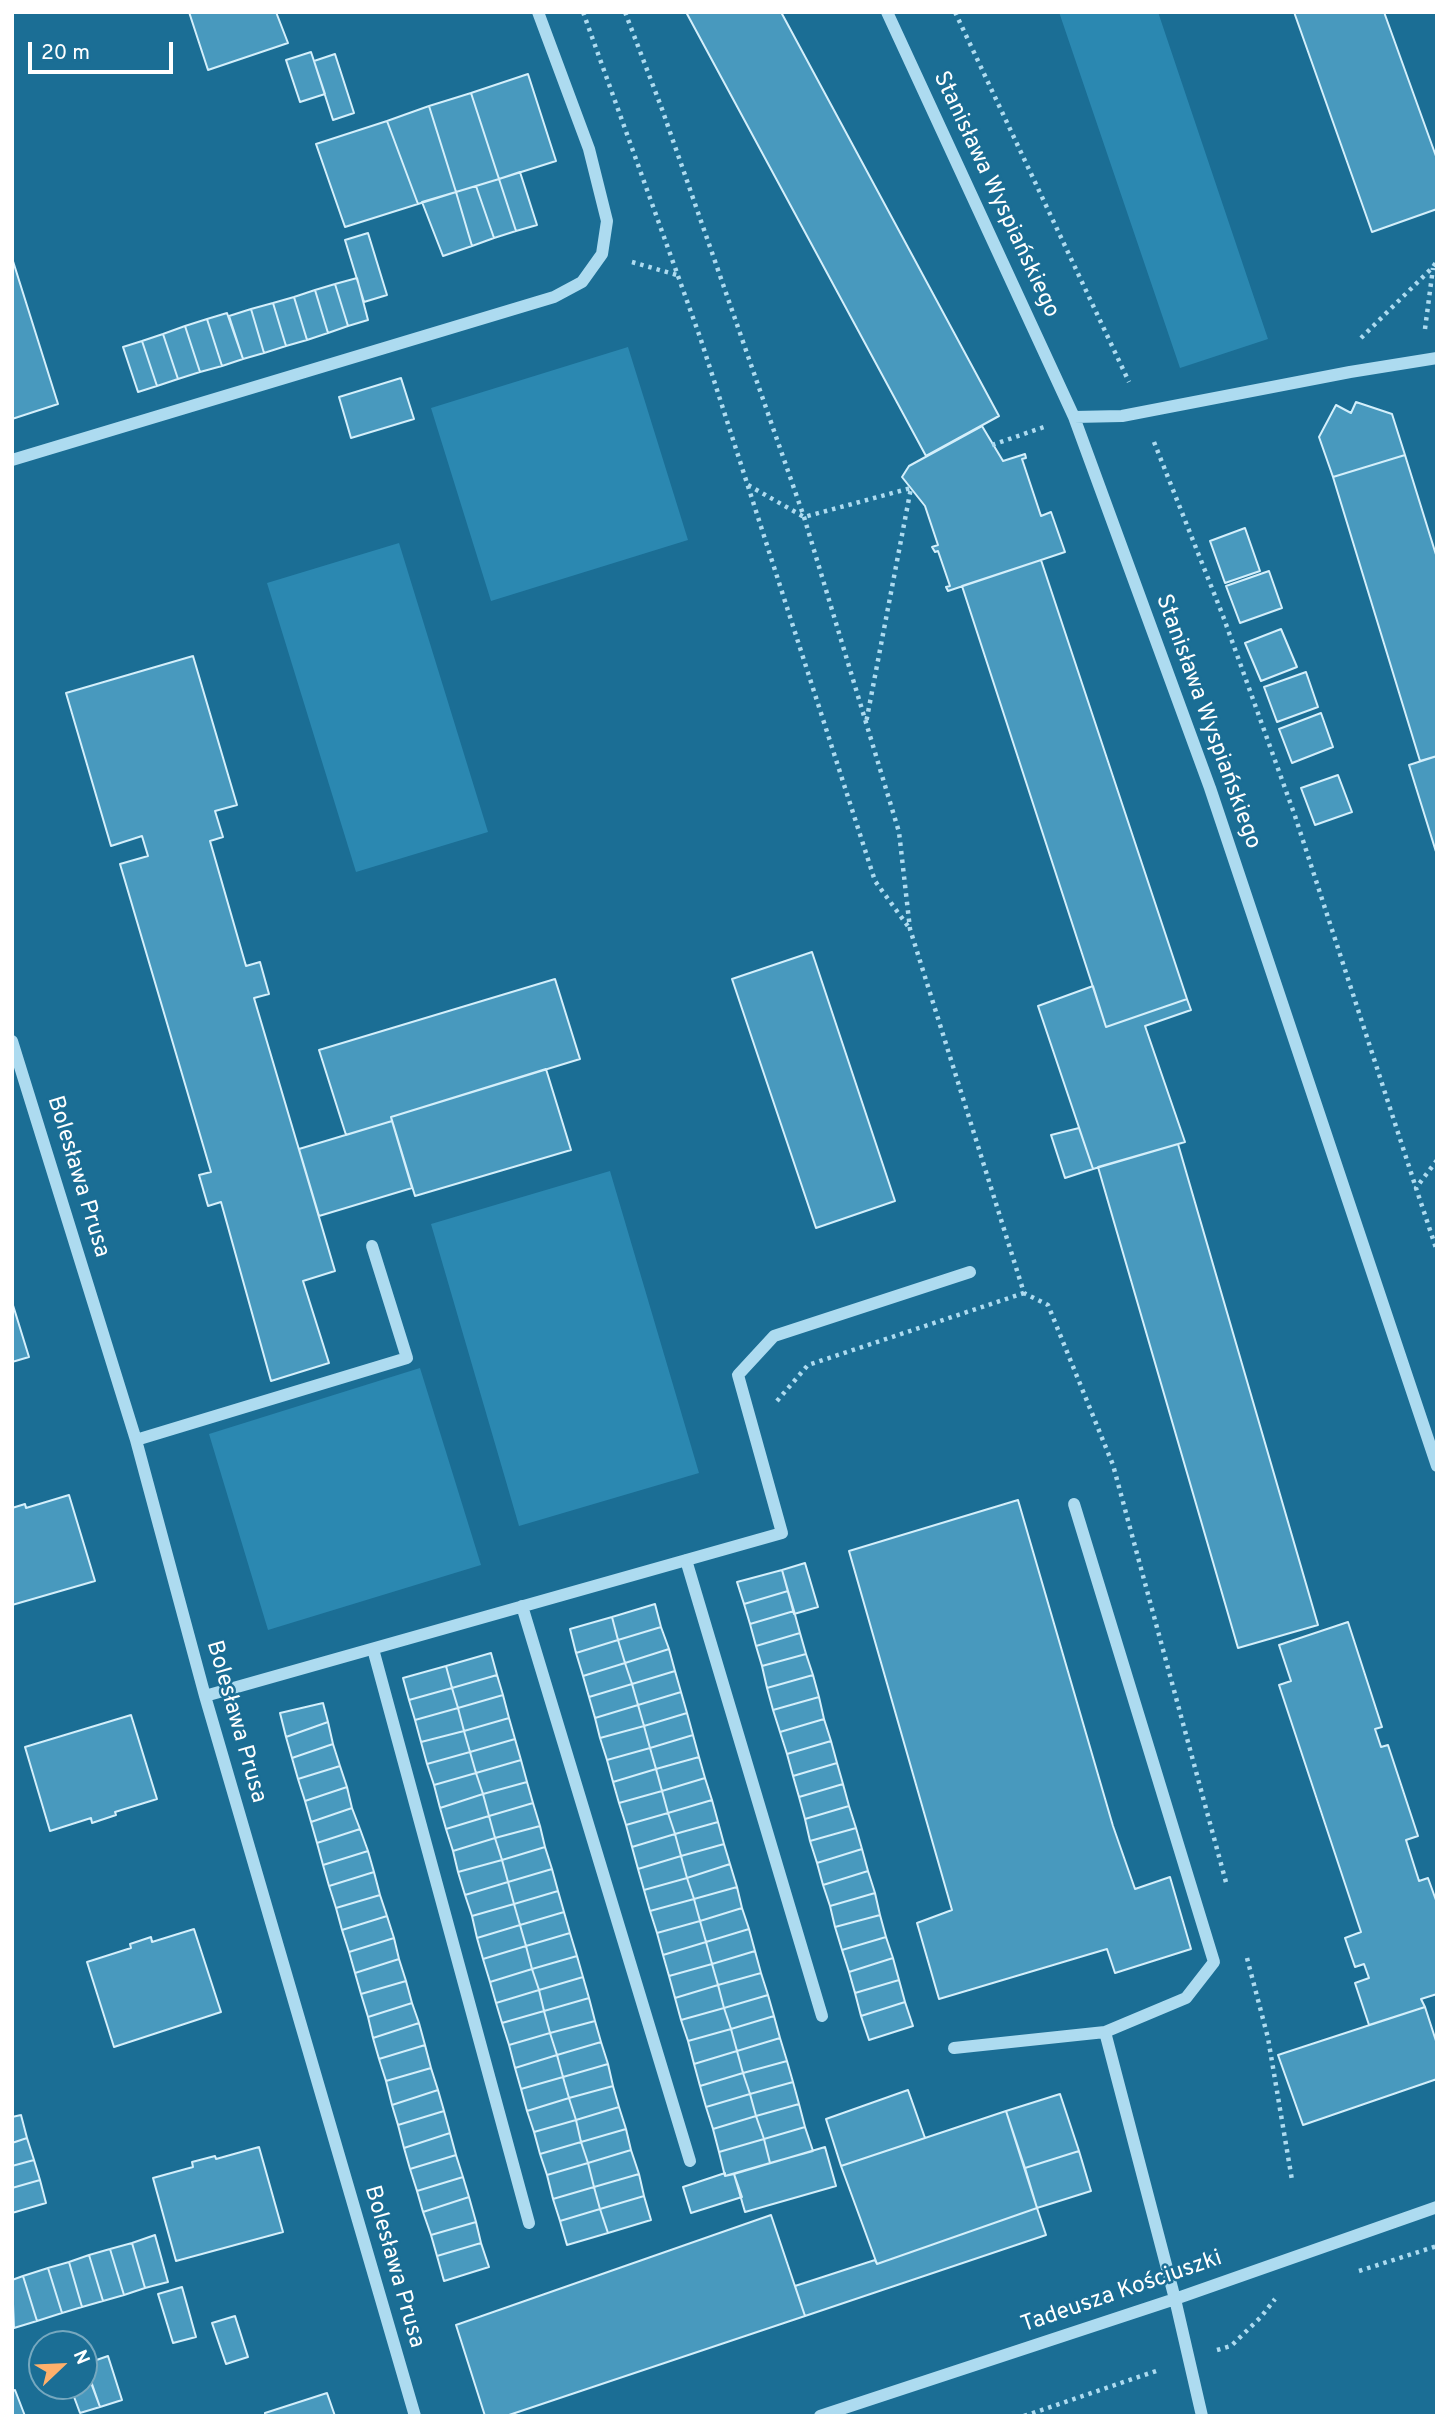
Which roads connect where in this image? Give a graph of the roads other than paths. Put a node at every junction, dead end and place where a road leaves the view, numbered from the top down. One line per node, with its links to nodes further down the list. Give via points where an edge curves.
1 (538, 12): 5 (street, via 589,149 607,221 602,254 582,282 554,297)
2 (887, 12): 4 (street, Stanisława Wyspiańskiego)
3 (1437, 358): 4 (street, via 1122,416)
4 (1074, 417): 9 (street, Stanisława Wyspiańskiego, via 1210,788)
5 (12, 460)
6 (12, 1041): 10 (street, Bolesława Prusa)
7 (372, 1246): 10 (street, via 407,1358)
8 (970, 1272): 13 (street, via 774,1336 738,1375 782,1533)
9 (1431, 1431): 11 (street, Stanisława Wyspiańskiego)
10 (136, 1440): 16 (street, Bolesława Prusa)
11 (1437, 1466)
12 (1074, 1504): 18 (street, via 1214,1962 1186,1998)
13 (686, 1560): 14 (street); 17 (street)
14 (522, 1606): 15 (street); 20 (street)
15 (373, 1649): 16 (street); 22 (street)
16 (205, 1696): 24 (street, Bolesława Prusa)
17 (822, 2016)
18 (1105, 2032): 19 (street); 23 (street)
19 (954, 2048)
20 (690, 2161)
21 (1437, 2207): 23 (street, Tadeusza Kościuszki)
22 (529, 2223)
23 (1175, 2299): 25 (street, Tadeusza Kościuszki); 26 (street)
24 (415, 2416)
25 (820, 2416)
26 (1202, 2416)

